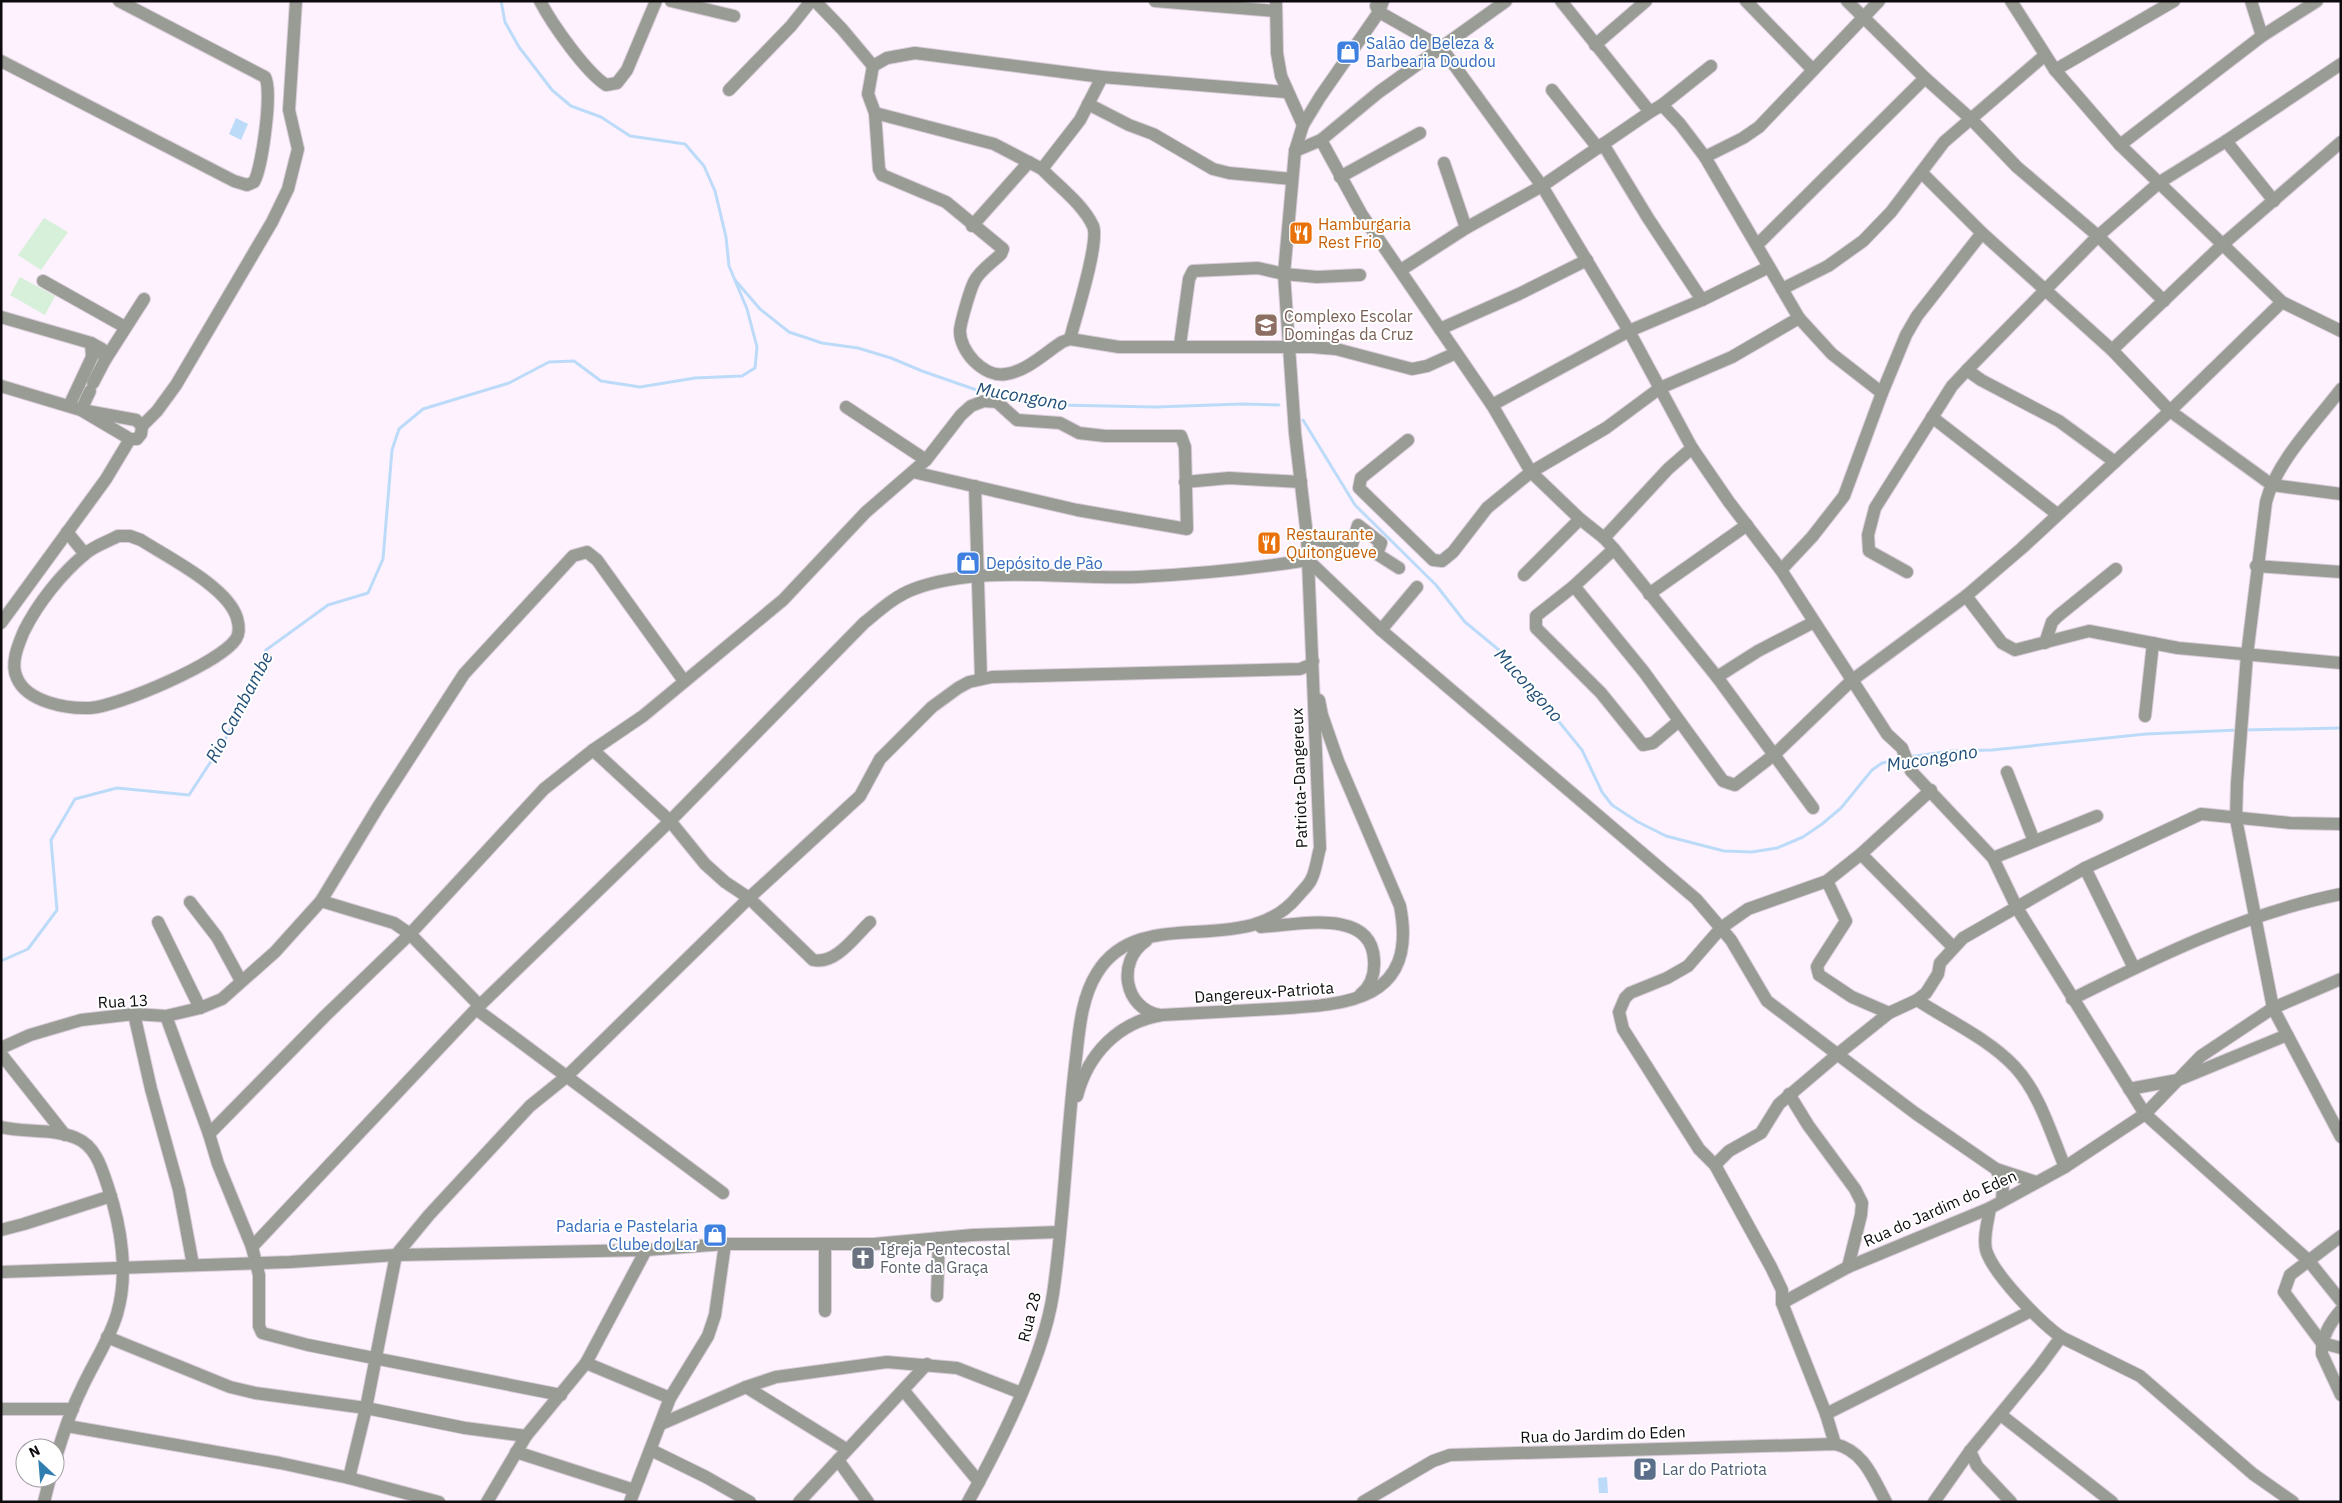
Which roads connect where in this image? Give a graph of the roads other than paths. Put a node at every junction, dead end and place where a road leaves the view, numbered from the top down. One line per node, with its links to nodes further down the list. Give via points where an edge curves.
1 (119, 1): 26 (street, via 265,77 268,85 266,130 258,172 251,184 234,181)
2 (296, 1): 103 (street, via 289,110 298,149 288,189 176,385 158,412)
3 (540, 1): 4 (street, via 548,17 588,68 606,85 617,83 627,70)
4 (656, 1)
5 (671, 1): 20 (street)
6 (813, 1): 28 (street); 34 (street)
7 (1155, 1): 19 (street)
8 (1506, 1): 24 (street)
9 (1561, 1): 23 (street)
10 (1646, 1): 23 (street)
11 (1746, 1): 30 (street)
12 (1847, 1): 21 (street)
13 (1879, 1): 21 (street)
14 (2011, 1): 25 (street)
15 (2174, 1): 31 (street)
16 (2251, 1): 22 (street)
17 (2317, 1): 22 (street)
18 (1379, 5): 24 (street); 42 (street)
19 (1276, 6): 36 (street, via 1277,53)
20 (734, 16)
21 (1864, 18): 30 (street); 33 (street)
22 (2262, 36): 47 (street)
23 (1595, 45): 39 (street)
24 (1441, 47): 44 (street); 58 (street)
25 (2044, 56): 31 (street); 41 (street)
26 (1, 61)
27 (2341, 64): 45 (street)
28 (873, 66): 32 (street, via 887,58 915,53); 40 (street, via 868,94)
29 (1711, 66): 38 (street)
30 (1814, 70): 50 (street, via 1752,132)
31 (2054, 70): 47 (street)
32 (1102, 77): 36 (street); 37 (street)
33 (1925, 78): 41 (street); 64 (street)
34 (729, 90)
35 (1552, 90): 48 (street)
36 (1286, 92): 42 (street)
37 (1088, 104): 53 (street, via 1080,120); 56 (street, via 1153,134 1213,169)
38 (1662, 106): 39 (street); 50 (street)
39 (1650, 112): 48 (street)
40 (875, 114): 51 (street, via 994,144); 60 (street, via 882,175 937,197)
41 (1971, 119): 54 (street, via 1944,142); 63 (street, via 2038,186)
42 (1303, 125): 49 (street)
43 (1420, 134): 55 (street)
44 (1321, 140): 49 (street); 55 (street)
45 (2226, 142): 57 (street); 59 (street)
46 (2341, 142): 59 (street)
47 (2120, 145): 57 (street)
48 (1600, 146): 58 (street); 75 (street)
49 (1295, 151): 56 (street)
50 (1705, 157): 64 (street)
51 (1030, 162): 53 (street); 60 (street)
52 (1444, 163): 61 (street)
53 (1042, 169): 84 (street, via 1088,217 1094,228 1092,253)
54 (1922, 173): 62 (street); 72 (street, via 1863,241 1828,266)
55 (1340, 177): 68 (street)
56 (1292, 179): 69 (street)
57 (2160, 182): 63 (street); 65 (street)
58 (1542, 186): 61 (street); 66 (street)
59 (2274, 201): 65 (street)
60 (972, 226): 84 (street, via 1003,249 974,282 960,332 965,348 977,365 996,374 1006,374 1024,368)
61 (1466, 228): 68 (street)
62 (1982, 233): 73 (street); 97 (street, via 1906,335)
63 (2098, 236): 73 (street); 76 (street)
64 (1757, 245): 67 (street)
65 (2222, 245): 76 (street); 77 (street)
66 (1588, 260): 81 (street); 82 (street)
67 (1768, 267): 72 (street); 75 (street)
68 (1401, 270): 81 (street)
69 (1284, 274): 70 (street, via 1317,277); 86 (street, via 1258,268 1193,271 1189,279); 87 (street)
70 (1360, 275)
71 (42, 281): 80 (street)
72 (1782, 289): 79 (street)
73 (2047, 290): 88 (street); 91 (street)
74 (144, 299): 80 (street)
75 (1702, 300): 82 (street)
76 (2164, 301): 88 (street)
77 (2282, 302): 83 (street); 101 (street)
78 (1, 317): 85 (street)
79 (1799, 318): 95 (street, via 1732,357); 97 (street, via 1832,354)
80 (125, 327): 90 (street)
81 (1440, 329): 89 (street)
82 (1629, 331): 95 (street); 98 (street)
83 (2341, 332)
84 (1070, 339): 86 (street, via 1119,346)
85 (91, 343): 90 (street, via 102,349); 92 (street, via 92,356)
86 (1180, 345): 87 (street)
87 (1290, 348): 89 (street, via 1336,348 1412,369); 112 (street)
88 (2112, 350): 101 (street)
89 (1456, 353): 98 (street)
90 (105, 360): 93 (street)
91 (1967, 370): 102 (street); 108 (street, via 2059,421)
92 (82, 376): 93 (street); 99 (street)
93 (93, 385): 99 (street)
94 (1, 386): 99 (street)
95 (1660, 388): 106 (street); 110 (street, via 1606,428)
96 (2341, 389): 113 (street, via 2290,455)
97 (1882, 393): 128 (street, via 1844,496 1812,538)
98 (1492, 405): 110 (street)
99 (75, 408): 103 (street, via 136,420); 104 (street)
100 (846, 408): 107 (street)
101 (2170, 411): 108 (street); 113 (street)
102 (1932, 417): 116 (street); 129 (street, via 1876,508 1868,535 1868,551)
103 (142, 426): 104 (street, via 137,439)
104 (130, 439): 119 (street, via 106,479)
105 (1408, 440): 110 (street, via 1361,478 1359,488 1434,560 1442,561 1453,552 1487,508)
106 (1692, 448): 118 (street); 121 (street)
107 (926, 460): 109 (street); 111 (street, via 961,415 977,403 991,400 1004,406 1017,420 1060,423 1080,433 1105,436 1178,434 1185,447)
108 (2115, 462): 116 (street)
109 (913, 472): 114 (street); 147 (street, via 866,512 783,600)
110 (1531, 472): 117 (street)
111 (1185, 482): 112 (street, via 1229,478); 114 (street, via 1187,529 1077,510)
112 (1301, 482): 120 (street)
113 (2272, 485): 115 (street); 125 (street, via 2266,502)
114 (975, 486): 132 (street)
115 (2341, 494)
116 (2057, 514): 136 (street)
117 (1580, 520): 121 (street); 131 (street)
118 (1747, 525): 128 (street); 135 (street)
119 (67, 532): 123 (street); 138 (street)
120 (1308, 536): 124 (street); 126 (street, via 1350,551 1358,525 1381,544 1377,554)
121 (1604, 538): 122 (street)
122 (1614, 549): 133 (street); 135 (street)
123 (85, 554): 123 (street, via 118,536 141,540 219,593 236,616 239,628 236,639 198,666 116,703 91,708 46,702 25,689 16,678 14,660 30,620 60,579)
124 (1308, 560): 132 (street, via 1245,570 1136,577); 139 (street); 143 (street)
125 (2256, 566): 130 (street); 142 (street)
126 (1399, 568)
127 (2116, 569): 140 (street, via 2052,622)
128 (1781, 570): 137 (street)
129 (1907, 572)
130 (2341, 572)
131 (1524, 575)
132 (977, 577): 146 (street); 158 (street, via 913,589 885,605)
133 (1574, 586): 150 (street); 150 (street, via 1536,616 1536,628 1601,693 1643,745 1653,743)
134 (1417, 587): 139 (street)
135 (1649, 594): 145 (street)
136 (1966, 596): 140 (street, via 2009,648 2020,650); 148 (street)
137 (1814, 622): 145 (street); 148 (street)
138 (1, 623)
139 (1381, 630): 174 (street, via 1696,899)
140 (2046, 643): 141 (street, via 2089,631)
141 (2153, 643): 142 (street); 149 (street)
142 (2247, 655): 144 (street); 157 (street)
143 (1313, 661): 146 (street, via 1300,669); 173 (street, Patriota-Dangereux, via 1320,848 1311,880 1286,910); 183 (street, Dangereux-Patriota, via 1322,715 1338,761 1400,906 1405,929 1403,950 1395,970 1368,996)
144 (2341, 663)
145 (1717, 677): 152 (street)
146 (980, 679): 166 (street, via 958,688 932,707 880,760 860,796)
147 (684, 681): 151 (street, via 643,716); 168 (street, Rua 13, via 597,560 587,552 573,556 464,674 378,806)
148 (1851, 681): 152 (street); 154 (street, via 1887,734 1902,748 1911,771)
149 (2145, 716)
150 (1679, 721): 152 (street, via 1723,781 1730,785 1736,785)
151 (593, 750): 158 (street); 175 (street, via 544,788)
152 (1776, 754): 155 (street)
153 (2007, 772): 160 (street)
154 (1931, 790): 161 (street); 162 (street)
155 (1813, 808)
156 (2097, 816): 160 (street)
157 (2236, 819): 159 (street); 163 (street, via 2214,814 2194,817); 170 (street)
158 (670, 821): 166 (street, via 705,864); 185 (street)
159 (2341, 824)
160 (2034, 841): 162 (street)
161 (1861, 854): 164 (street); 177 (street)
162 (1993, 858): 169 (street)
163 (2085, 868): 169 (street); 178 (street)
164 (1826, 881): 174 (street, via 1748,909); 187 (street, via 1846,921 1819,963 1819,975 1852,997)
165 (2341, 894): 170 (street)
166 (749, 898): 172 (street, via 814,960 821,962 831,959); 195 (street)
167 (190, 902): 180 (street, via 217,937)
168 (321, 902): 175 (street, via 394,923); 180 (street, Rua 13, via 275,952)
169 (2017, 908): 177 (street, via 1973,931); 181 (street)
170 (2256, 916): 178 (street); 186 (street)
171 (158, 922): 184 (street)
172 (870, 922)
173 (1248, 928): 176 (street, Patriota-Dangereux); 183 (street, via 1328,923 1348,924 1360,931 1370,942 1375,968 1365,991)
174 (1721, 928): 193 (street, via 1767,1001); 205 (street, via 1688,966 1630,994 1619,1012 1623,1029 1699,1149)
175 (410, 934): 185 (street); 202 (street)
176 (1154, 936): 189 (street, via 1137,947 1130,958 1128,982 1142,1007); 200 (street, Patriota-Dangereux, via 1114,953 1097,973 1089,989 1080,1026)
177 (1953, 947): 182 (street, via 1940,963 1926,994)
178 (2134, 968): 181 (street)
179 (2341, 979): 186 (street, Rua do Jardim do Eden)
180 (241, 981): 184 (street, Rua 13, via 222,999)
181 (2072, 999): 197 (street)
182 (1917, 1000): 187 (street); 206 (street, via 1987,1044 2016,1067 2038,1103)
183 (1353, 1001): 189 (street, Dangereux-Patriota, via 1321,1006)
184 (200, 1008): 190 (street, Rua 13)
185 (478, 1008): 195 (street); 219 (street)
186 (2273, 1008): 191 (street); 196 (street, Rua do Jardim do Eden, via 2200,1056)
187 (1889, 1013): 193 (street)
188 (134, 1014): 190 (street, Rua 13); 192 (street, Rua 13, via 82,1020 30,1035); 224 (street, via 179,1190)
189 (1162, 1015): 200 (street, Dangereux-Patriota, via 1136,1022 1112,1036 1095,1054 1079,1089)
190 (166, 1016): 202 (street)
191 (2287, 1035): 196 (street); 204 (street)
192 (1, 1048)
193 (1839, 1053): 198 (street); 207 (street, via 1915,1113)
194 (1, 1054): 203 (street)
195 (566, 1077): 209 (street); 221 (street, via 515,1121)
196 (2178, 1080): 197 (street); 199 (street, Rua do Jardim do Eden)
197 (2129, 1090): 199 (street)
198 (1789, 1094): 205 (street, via 1773,1111 1761,1133 1729,1151); 225 (street, via 1862,1203)
199 (2145, 1114): 206 (street, Rua do Jardim do Eden); 222 (street)
200 (1068, 1126): 214 (street, Rua 28)
201 (1, 1127): 203 (street)
202 (209, 1134): 219 (street)
203 (65, 1135): 210 (street, via 77,1138 98,1159)
204 (2341, 1137)
205 (1715, 1165): 230 (street, via 1771,1267 1782,1290)
206 (2065, 1167): 208 (street, Rua do Jardim do Eden)
207 (1996, 1168): 208 (street); 211 (street, via 2003,1184)
208 (2036, 1182): 211 (street, Rua do Jardim do Eden)
209 (723, 1193)
210 (111, 1196): 213 (street); 226 (street)
211 (2002, 1201): 212 (street, Rua do Jardim do Eden)
212 (1990, 1208): 225 (street, Rua do Jardim do Eden); 233 (street, via 1986,1249)
213 (1, 1230)
214 (1059, 1232): 216 (street); 243 (street, Rua 28, via 1053,1295 1045,1333)
215 (2341, 1236): 222 (street)
216 (939, 1238): 218 (street, via 874,1244); 228 (street)
217 (725, 1244): 218 (street); 220 (street); 246 (street, via 708,1336)
218 (825, 1244): 232 (street)
219 (252, 1247): 223 (street)
220 (646, 1250): 221 (street); 239 (street)
221 (396, 1255): 223 (street); 238 (street)
222 (2308, 1260): 229 (street); 236 (street, via 2290,1274 2284,1292)
223 (256, 1263): 224 (street); 238 (street, via 262,1333)
224 (192, 1265): 226 (street)
225 (1848, 1267): 230 (street, Rua do Jardim do Eden)
226 (123, 1268): 227 (street); 234 (street, via 117,1314)
227 (1, 1272)
228 (937, 1296)
229 (2341, 1301)
230 (1782, 1303): 250 (street)
231 (2341, 1310): 236 (street)
232 (824, 1311)
233 (2031, 1311): 235 (street); 250 (street)
234 (107, 1337): 247 (street, via 230,1386 284,1398); 249 (street)
235 (2061, 1337): 251 (street); 278 (street, via 2140,1376 2253,1474)
236 (2322, 1344): 237 (street); 245 (street, via 2322,1354)
237 (2341, 1348)
238 (375, 1357): 244 (street); 247 (street)
239 (586, 1363): 244 (street); 246 (street)
240 (927, 1364): 241 (street, via 887,1362 776,1378); 242 (street); 243 (street, via 957,1368)
241 (746, 1387): 252 (street); 257 (street)
242 (904, 1391): 257 (street); 263 (street)
243 (1021, 1393): 263 (street, Rua 28)
244 (561, 1395): 254 (street)
245 (2341, 1395)
246 (670, 1398): 252 (street)
247 (366, 1408): 254 (street, via 465,1428); 262 (street)
248 (1, 1409): 249 (street)
249 (72, 1409): 253 (street)
250 (1826, 1414): 256 (street)
251 (2000, 1415): 259 (street); 277 (street)
252 (661, 1424): 258 (street)
253 (67, 1426): 255 (street); 262 (street)
254 (526, 1436): 260 (street)
255 (63, 1438)
256 (1835, 1444): 273 (street, Rua do Jardim do Eden, via 1450,1455); 274 (street, Rua do Jardim do Eden, via 1850,1449 1868,1467)
257 (846, 1449): 261 (street)
258 (651, 1450): 265 (street); 269 (street)
259 (1970, 1451): 275 (street); 276 (street, via 1977,1466)
260 (516, 1452): 265 (street); 268 (street)
261 (838, 1460): 270 (street); 271 (street)
262 (349, 1478): 267 (street)
263 (979, 1482): 272 (street, Rua 28)
264 (48, 1488): 266 (street)
265 (632, 1496)
266 (44, 1502)
267 (439, 1502)
268 (487, 1502)
269 (750, 1502)
270 (799, 1502)
271 (868, 1502)
272 (968, 1502)
273 (1363, 1502)
274 (1886, 1502)
275 (1934, 1502)
276 (2011, 1502)
277 (2112, 1502)
278 (2293, 1502)

